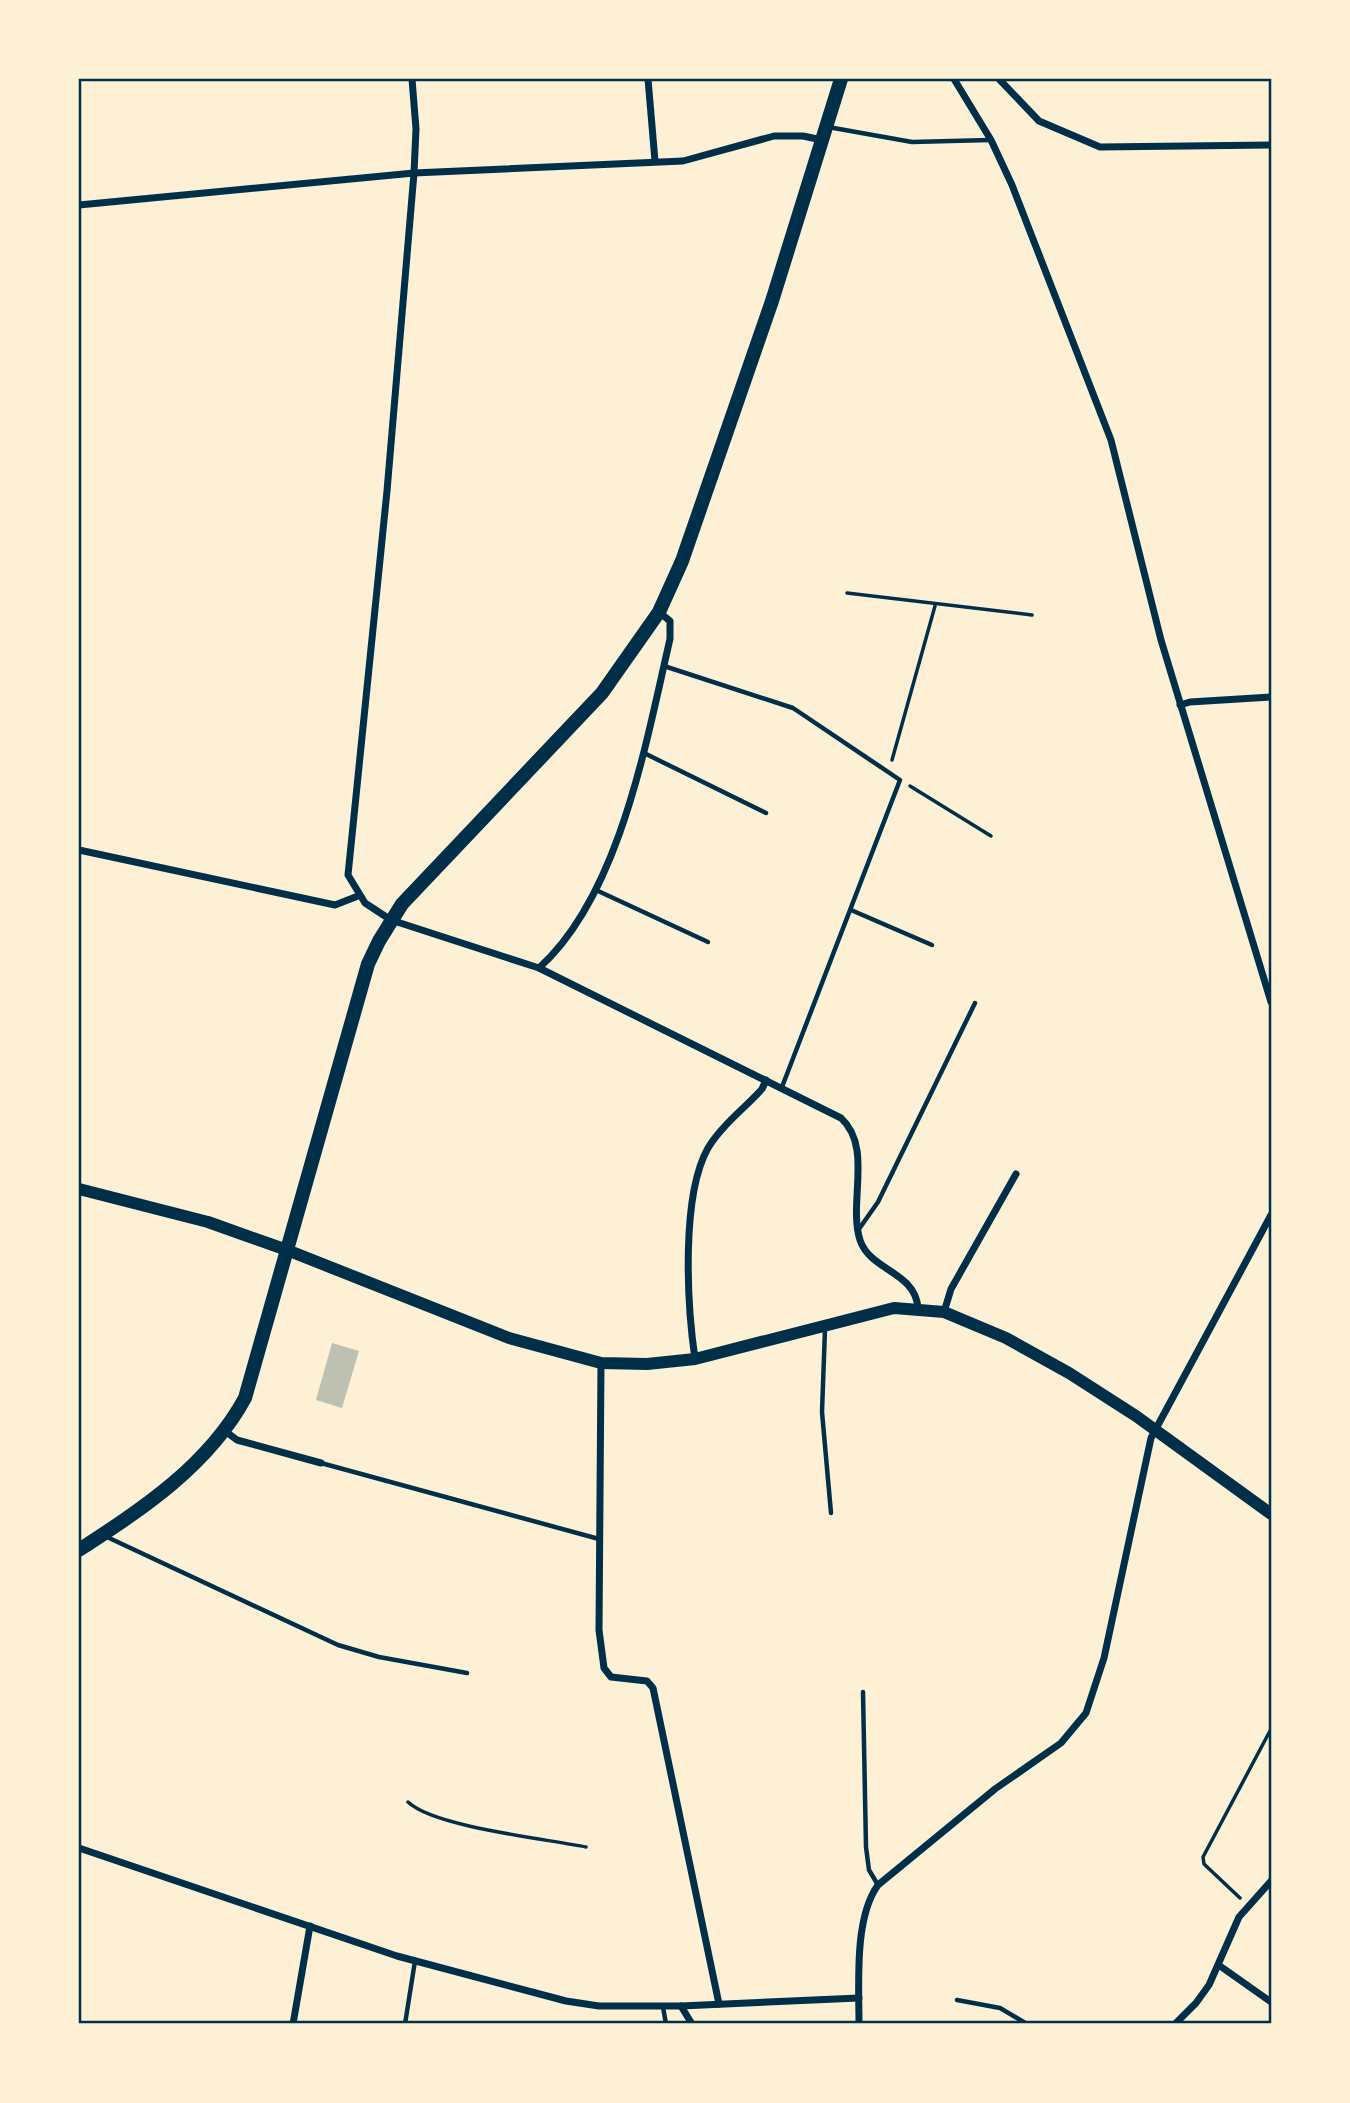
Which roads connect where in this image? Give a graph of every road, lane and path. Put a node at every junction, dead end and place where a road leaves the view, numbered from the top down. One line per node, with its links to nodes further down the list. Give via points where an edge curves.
1 (412, 79): 10 (street)
2 (648, 79): 9 (street)
3 (841, 79): 6 (main road)
4 (954, 79): 7 (street)
5 (999, 79): 8 (street, via 1039,121 1100,147)
6 (825, 133): 7 (lane, via 912,142); 9 (street, via 774,136 683,161); 14 (main road, via 687,548)
7 (990, 139): 18 (street, via 1111,440)
8 (1271, 145)
9 (655, 162): 10 (street)
10 (414, 173): 11 (street); 26 (street, via 348,875)
11 (79, 205)
12 (847, 593): 13 (path)
13 (936, 605): 15 (path); 20 (path)
14 (659, 612): 16 (street, via 671,628); 28 (main road, via 602,692)
15 (1032, 615)
16 (664, 666): 19 (street); 20 (lane, via 793,708)
17 (1271, 697): 18 (street)
18 (1180, 705): 32 (street)
19 (643, 753): 22 (lane); 25 (street)
20 (889, 772): 21 (lane)
21 (900, 780): 23 (path); 27 (lane)
22 (766, 813)
23 (992, 836)
24 (79, 849): 26 (street, via 335,905)
25 (596, 891): 29 (lane); 31 (street, via 564,943)
26 (358, 896): 28 (street)
27 (851, 910): 30 (lane); 35 (lane)
28 (391, 920): 31 (street); 40 (main road, via 368,964)
29 (708, 942)
30 (932, 945)
31 (539, 968): 34 (street)
32 (1271, 1002)
33 (975, 1003): 39 (lane, via 878,1202)
34 (766, 1080): 35 (street); 44 (street, via 710,1146 695,1181 689,1214)
35 (782, 1087): 39 (street, via 848,1124 856,1145)
36 (1016, 1174): 42 (street, via 951,1289)
37 (79, 1189): 40 (street, via 180,1214)
38 (1271, 1215): 46 (street)
39 (859, 1229): 41 (street, via 865,1248 911,1286)
40 (287, 1250): 45 (street, via 509,1339); 47 (main road, via 245,1398)
41 (918, 1308): 42 (street); 43 (street)
42 (944, 1312): 46 (street, via 1048,1362)
43 (824, 1324): 44 (street); 49 (lane, via 822,1412)
44 (695, 1359): 45 (street)
45 (601, 1363): 52 (street)
46 (1155, 1429): 50 (street); 61 (street, via 1146,1453 1097,1688 1086,1713 1061,1743 995,1789)
47 (225, 1431): 48 (street, via 237,1440); 51 (main road, via 183,1474)
48 (321, 1463): 52 (lane)
49 (831, 1513)
50 (1271, 1514)
51 (103, 1534): 53 (main road); 54 (lane, via 338,1645)
52 (599, 1539): 69 (street, via 599,1630 604,1668 611,1677 647,1681 653,1688)
53 (79, 1550)
54 (467, 1673)
55 (863, 1692): 61 (lane, via 866,1847 869,1870)
56 (1271, 1729): 62 (path, via 1203,1857 1204,1864 1239,1894)
57 (408, 1802): 58 (path, via 453,1822)
58 (586, 1847)
59 (79, 1848): 63 (street)
60 (1271, 1881): 65 (street, via 1239,1917)
61 (878, 1885): 66 (street, via 865,1911)
62 (1241, 1901)
63 (310, 1926): 64 (street); 72 (street)
64 (415, 1961): 70 (street, via 566,2001); 73 (lane)
65 (1220, 1966): 68 (street); 78 (street, via 1196,2003)
66 (859, 1998): 69 (street); 76 (street)
67 (957, 2000): 77 (lane, via 1000,2008)
68 (1271, 2002)
69 (719, 2004): 71 (street)
70 (663, 2006): 71 (street); 74 (lane)
71 (681, 2006): 75 (street)
72 (293, 2024)
73 (405, 2024)
74 (666, 2024)
75 (692, 2024)
76 (859, 2024)
77 (1027, 2024)
78 (1175, 2024)

